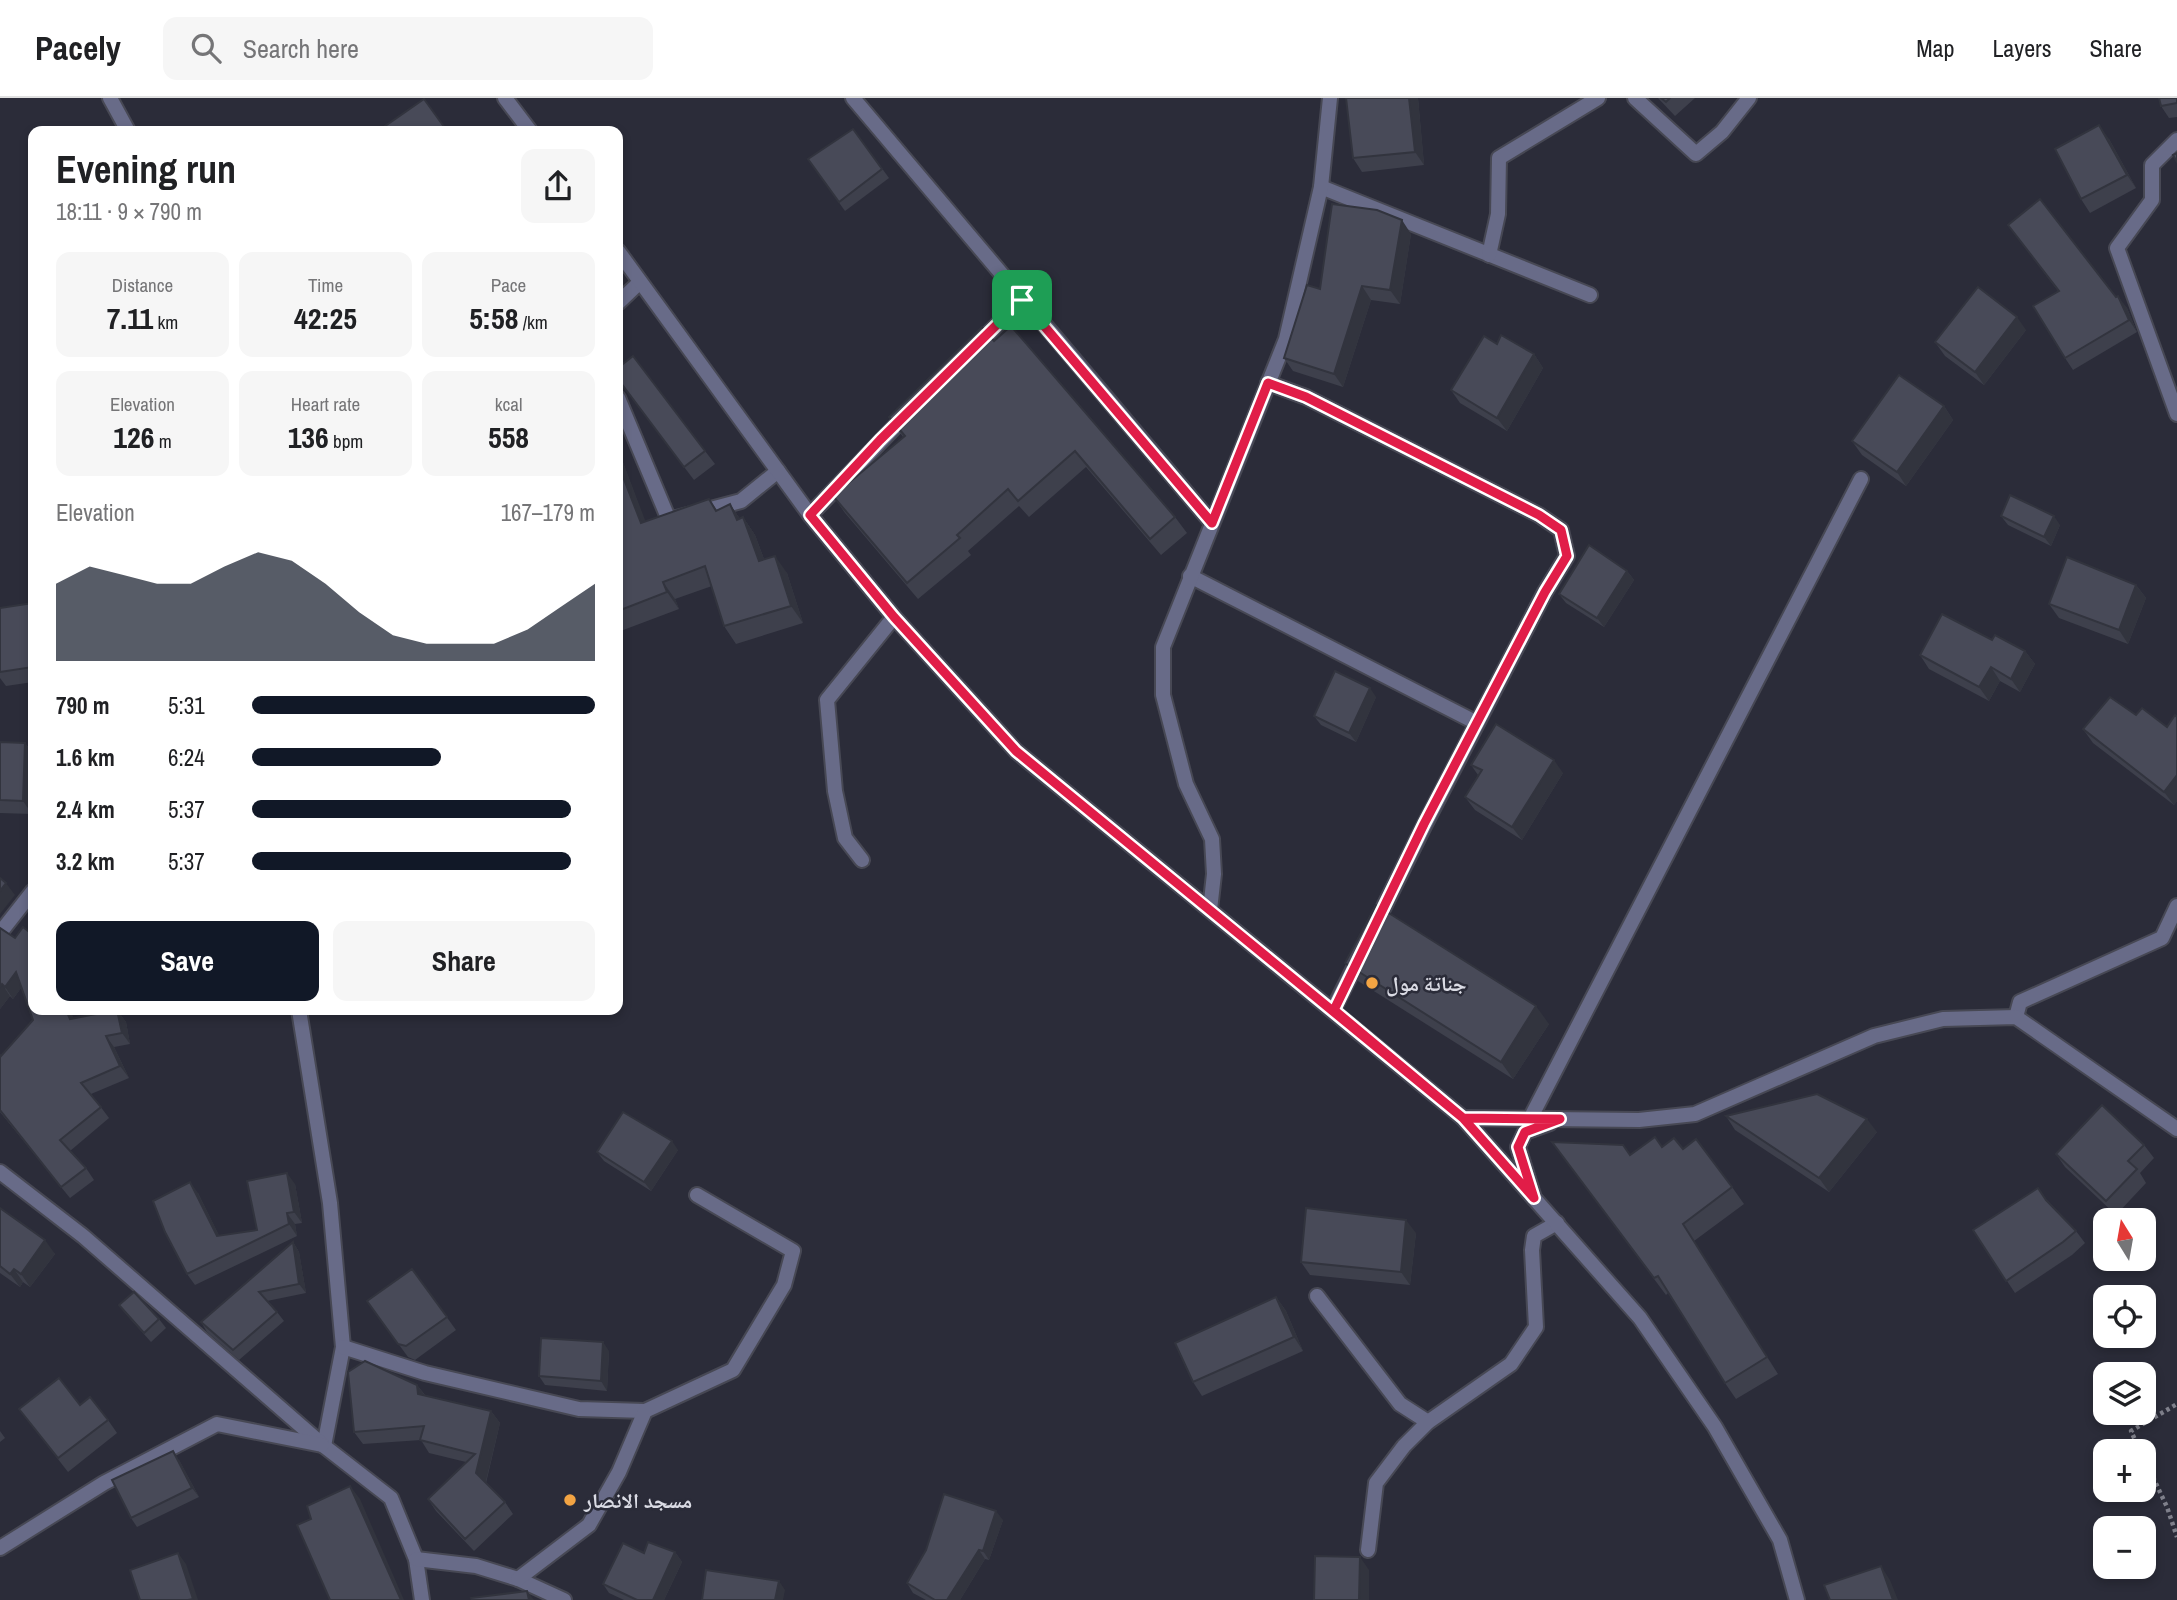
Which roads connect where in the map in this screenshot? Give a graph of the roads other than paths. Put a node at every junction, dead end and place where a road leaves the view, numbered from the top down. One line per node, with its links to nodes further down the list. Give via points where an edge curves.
1 (110, 98): 8 (street)
2 (505, 98): 9 (street)
3 (853, 98): 17 (street)
4 (1330, 98): 11 (street)
5 (1598, 98): 12 (street, via 1499,158 1497,214)
6 (1635, 98): 7 (street, via 1696,154 1722,132)
7 (1749, 98)
8 (125, 126)
9 (526, 126)
10 (2177, 140): 22 (street, via 2152,165 2152,200 2117,248)
11 (1321, 187): 12 (street); 19 (street, via 1286,339)
12 (1489, 254): 15 (street)
13 (623, 258): 14 (street)
14 (640, 282): 16 (street); 23 (street)
15 (1590, 295)
16 (623, 298)
17 (1022, 300): 18 (street); 26 (street)
18 (965, 356)
19 (1268, 383): 26 (street); 29 (street, via 1318,403 1561,530 1567,556)
20 (918, 403): 25 (street)
21 (623, 410): 23 (street, via 669,520 741,501)
22 (2177, 414)
23 (778, 471): 25 (street)
24 (1861, 479): 39 (street)
25 (810, 515): 28 (street)
26 (1212, 523): 27 (street)
27 (1190, 576): 29 (street); 33 (street, via 1163,646 1163,695 1186,784 1212,839)
28 (894, 617): 30 (street, via 827,700 835,791 845,838); 33 (street, via 1016,751)
29 (1477, 723): 35 (street)
30 (862, 860)
31 (28, 897): 34 (street)
32 (2177, 906): 37 (street, via 2162,938 2020,1002)
33 (1210, 910): 35 (street)
34 (0, 933)
35 (1334, 1010): 38 (street)
36 (300, 1015): 47 (street, via 330,1203)
37 (2016, 1017): 40 (street, via 1943,1019 1874,1036 1695,1114 1639,1120); 41 (street)
38 (1463, 1118): 39 (street); 44 (street)
39 (1530, 1119): 40 (street)
40 (1560, 1119): 44 (street, via 1525,1132 1518,1147)
41 (2177, 1129)
42 (0, 1171): 50 (street, via 83,1236)
43 (697, 1195): 48 (street, via 793,1251 784,1285 733,1370)
44 (1534, 1198): 45 (street)
45 (1557, 1223): 49 (street, via 1534,1236 1536,1327 1511,1364); 57 (street, via 1640,1318 1715,1427 1780,1540)
46 (1317, 1296): 49 (street, via 1399,1405)
47 (343, 1348): 48 (street, via 425,1373 579,1409); 50 (street)
48 (645, 1411): 54 (street, via 619,1472 589,1525)
49 (1429, 1422): 52 (street, via 1377,1483)
50 (324, 1446): 51 (street, via 217,1424 104,1483); 53 (street, via 391,1498)
51 (0, 1548)
52 (1368, 1550)
53 (416, 1559): 54 (street, via 476,1566); 55 (street)
54 (518, 1579): 56 (street)
55 (422, 1600)
56 (564, 1600)
57 (1797, 1600)

